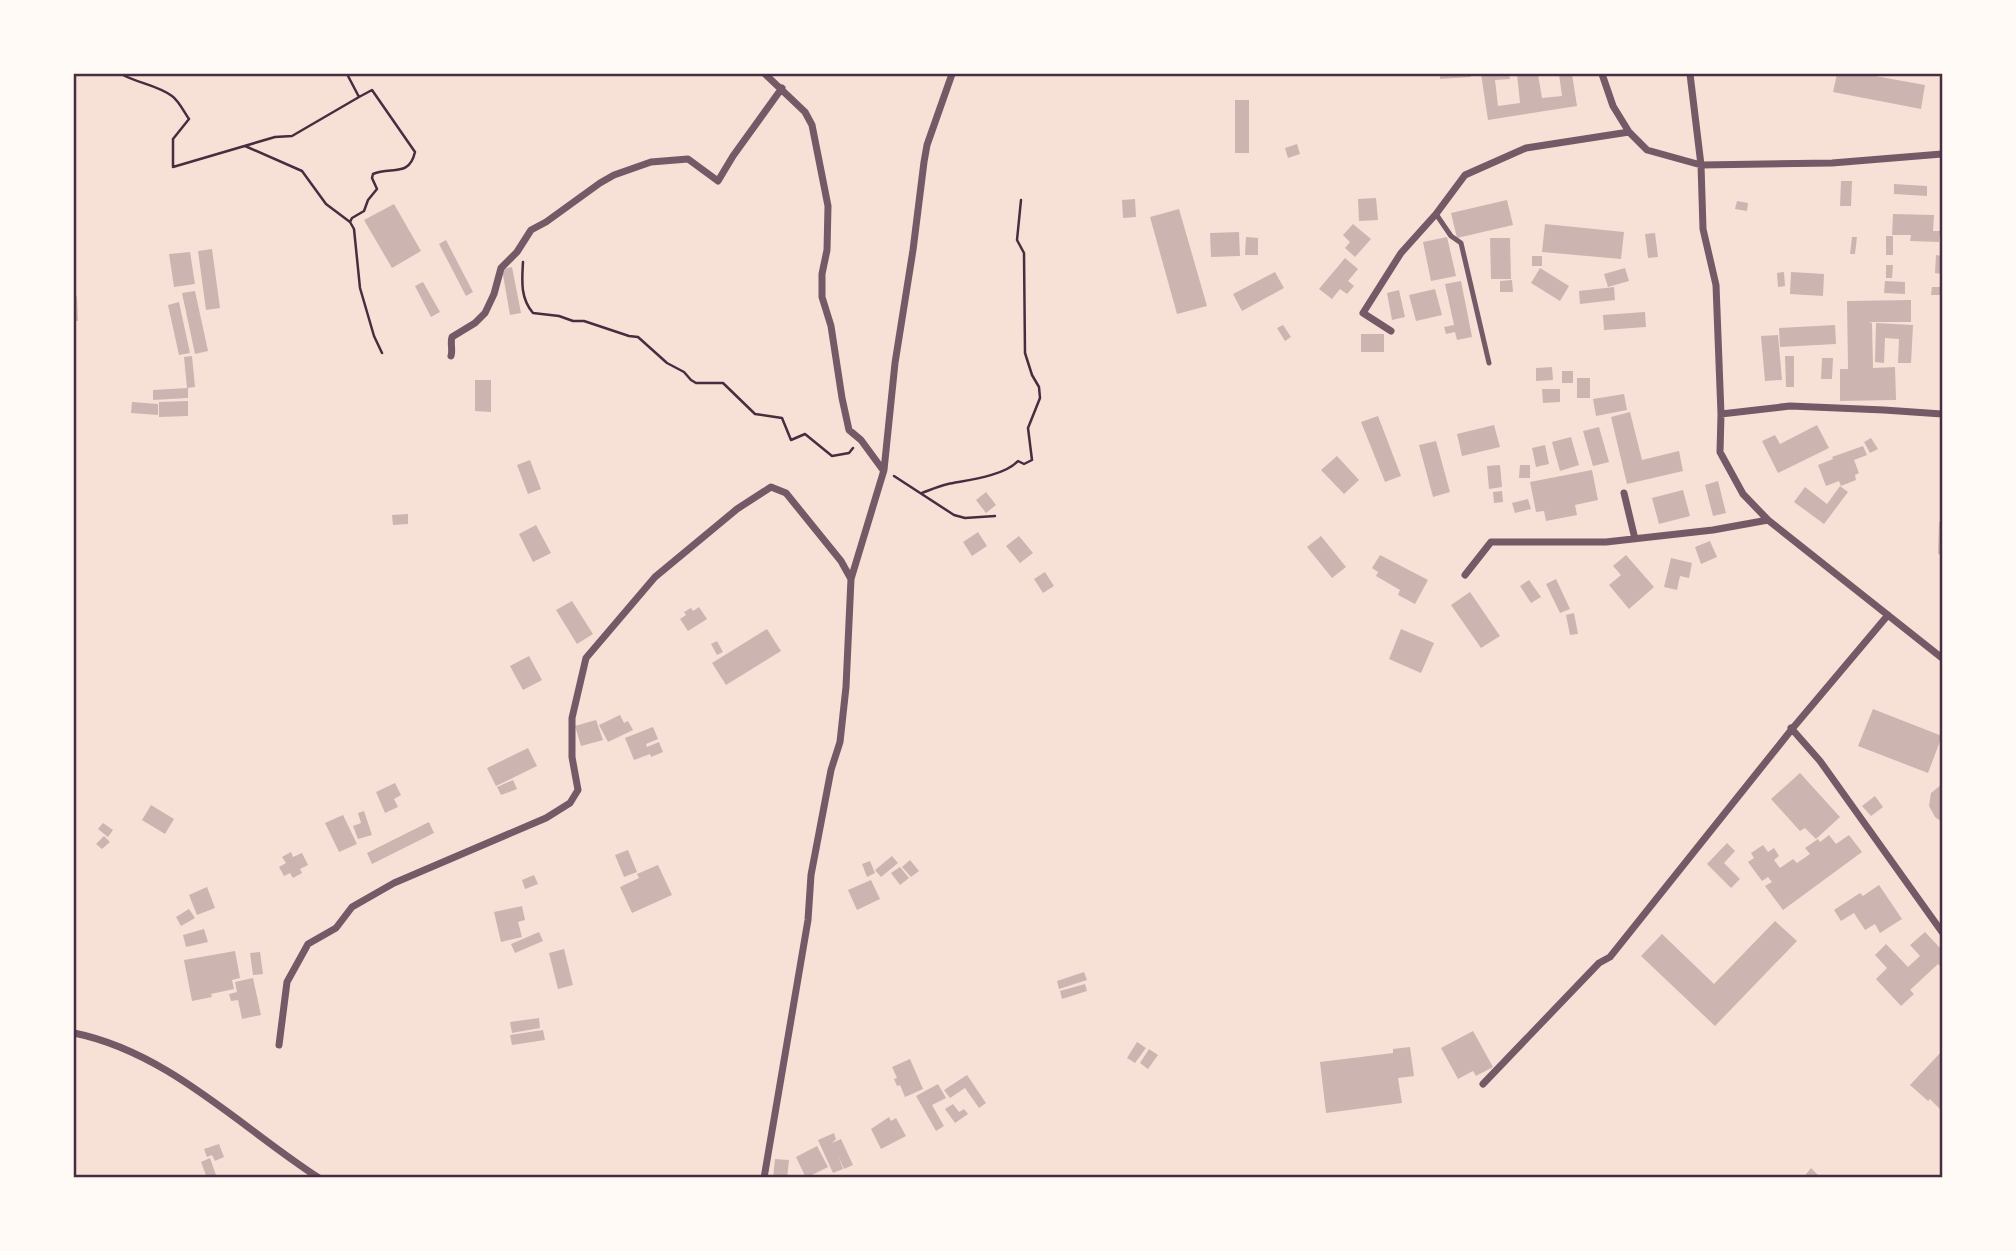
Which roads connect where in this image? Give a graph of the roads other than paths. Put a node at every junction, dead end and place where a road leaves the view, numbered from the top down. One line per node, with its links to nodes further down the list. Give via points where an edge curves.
1 (765, 74): 5 (street)
2 (952, 74): 15 (street, via 923,162)
3 (1602, 74): 6 (street, via 1613,106)
4 (1690, 74): 8 (street)
5 (782, 88): 11 (street, via 718,181 688,159 651,162 607,179 531,230 501,268 485,313 452,337); 15 (street, via 812,125 828,206 822,297 849,430)
6 (1629, 132): 8 (street, via 1647,150); 9 (street, via 1526,148 1465,175)
7 (1942, 154): 8 (street, via 1832,163)
8 (1701, 165): 13 (street, via 1703,229 1716,285)
9 (1436, 214): 10 (street, via 1401,253 1363,313); 12 (lane, via 1461,243)
10 (1391, 331)
11 (451, 356)
12 (1489, 363)
13 (1721, 414): 14 (street, via 1790,406); 17 (street, via 1720,452 1743,494)
14 (1942, 414)
15 (884, 470): 20 (street)
16 (1624, 493): 18 (street)
17 (1768, 520): 18 (street); 21 (street)
18 (1636, 539): 19 (street, via 1491,542)
19 (1465, 575)
20 (851, 579): 26 (street, via 786,493 771,487 678,557 655,577 586,658 572,718 578,790 570,803 546,818 394,883 352,907 336,928 308,944 287,982); 29 (street, via 840,743 810,875 808,920)
21 (1888, 615): 22 (street); 23 (street)
22 (1942, 658)
23 (1791, 728): 24 (street, via 1820,761); 27 (street, via 1610,957 1599,963)
24 (1942, 932)
25 (74, 1033): 28 (street, via 130,1051 166,1071)
26 (279, 1045)
27 (1483, 1084)
28 (319, 1178)
29 (764, 1178)

